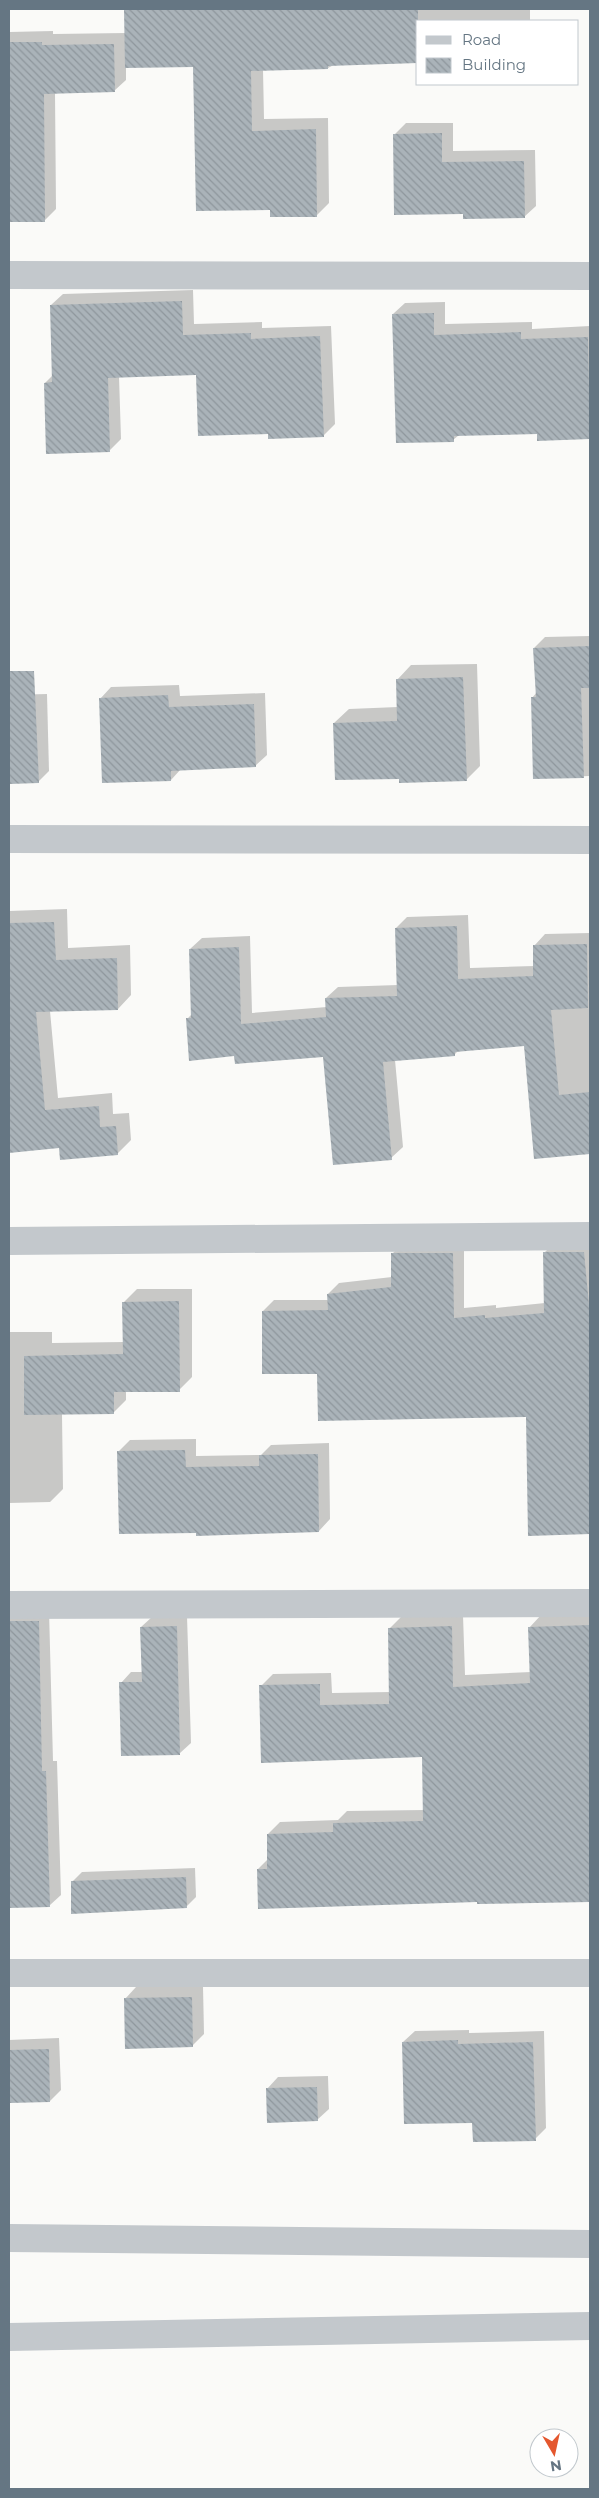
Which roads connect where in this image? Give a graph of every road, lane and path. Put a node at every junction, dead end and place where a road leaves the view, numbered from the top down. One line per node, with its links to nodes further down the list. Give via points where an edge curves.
1 (9, 275): 2 (street)
2 (590, 276)
3 (9, 839): 4 (street)
4 (590, 840)
5 (590, 1236): 6 (street)
6 (9, 1241)
7 (590, 1603): 8 (street)
8 (9, 1605)
9 (9, 1973): 10 (street)
10 (590, 1973)
11 (9, 2238): 12 (street)
12 (590, 2244)
13 (590, 2326): 14 (street)
14 (9, 2337)

